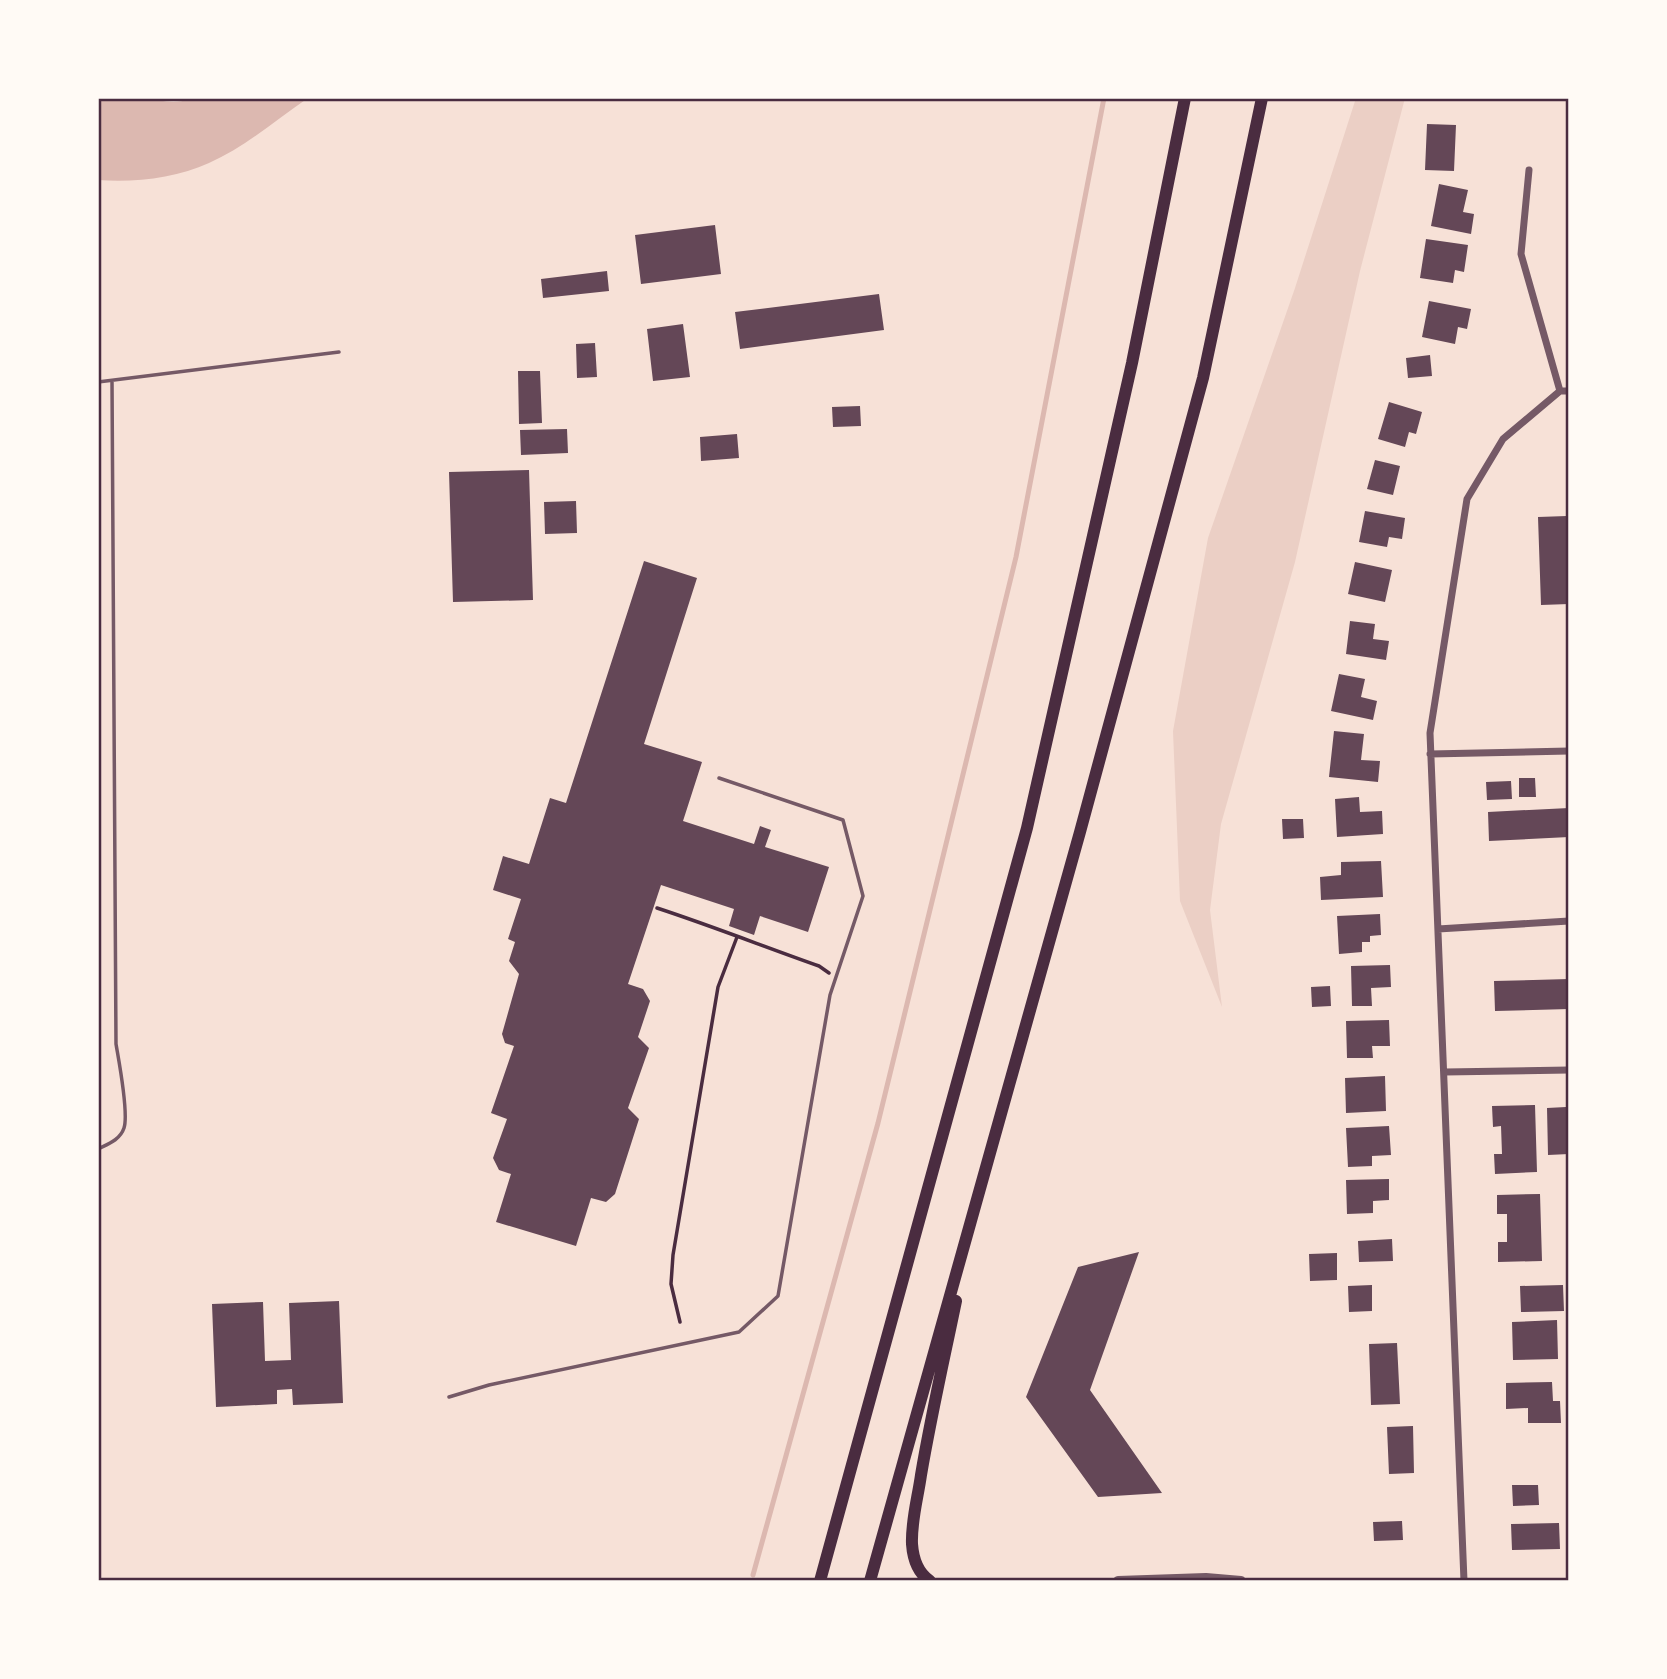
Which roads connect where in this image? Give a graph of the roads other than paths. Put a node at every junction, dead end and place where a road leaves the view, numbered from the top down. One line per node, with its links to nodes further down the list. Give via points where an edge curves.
1 (1185, 98): 20 (highway, via 1132,363 1027,828)
2 (1262, 98): 17 (highway, via 1203,378)
3 (1529, 170): 7 (street, via 1521,254)
4 (339, 352): 5 (lane)
5 (111, 381): 6 (lane); 16 (lane, via 116,1044 125,1116 124,1129 116,1140)
6 (98, 382)
7 (1560, 391): 8 (street); 10 (street, via 1503,439 1467,499)
8 (1569, 391)
9 (1569, 751): 10 (street)
10 (1430, 754): 13 (street)
11 (719, 778): 18 (lane, via 843,820 863,896 830,995 778,1296 738,1332)
12 (1569, 921): 13 (street)
13 (1438, 929): 15 (street)
14 (1569, 1070): 15 (street)
15 (1445, 1072): 25 (street)
16 (98, 1149)
17 (979, 1192): 21 (highway); 22 (highway, via 914,1521 916,1564)
18 (449, 1397)
19 (1206, 1579): 23 (street); 24 (street)
20 (820, 1581)
21 (870, 1581)
22 (930, 1581)
23 (1118, 1581)
24 (1241, 1581)
25 (1464, 1581)

